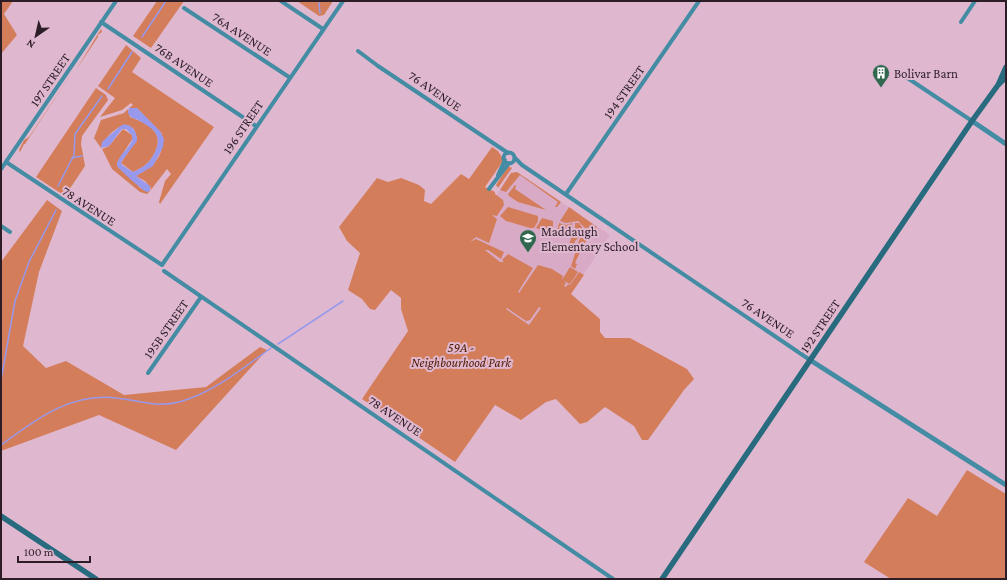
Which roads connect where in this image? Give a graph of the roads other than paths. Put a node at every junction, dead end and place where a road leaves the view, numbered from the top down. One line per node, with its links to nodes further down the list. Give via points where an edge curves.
1 (116, 1): 7 (street, 197 STREET)
2 (281, 1): 9 (street)
3 (343, 1): 9 (street, 196 STREET)
4 (699, 1): 25 (street, 194 STREET)
5 (975, 1): 8 (street)
6 (184, 8): 12 (street, 76A AVENUE)
7 (101, 22): 17 (street, 76B AVENUE); 21 (street, 197 STREET)
8 (961, 22)
9 (323, 29): 12 (street, 196 STREET)
10 (358, 51): 19 (street, 76 AVENUE, via 500,148)
11 (1006, 67): 15 (main road, 192 STREET)
12 (289, 77): 17 (street, 196 STREET)
13 (906, 77): 16 (street)
14 (1006, 77): 15 (main road, 192 STREET)
15 (998, 85): 16 (main road, 192 STREET)
16 (972, 121): 18 (street); 31 (main road, 192 STREET)
17 (256, 126): 28 (street, 196 STREET)
18 (1006, 144)
19 (506, 156): 20 (street); 20 (street, via 513,154); 23 (street)
20 (512, 161): 23 (street); 25 (street, 76 AVENUE)
21 (6, 162): 22 (street, 197 STREET); 28 (street, 78 AVENUE)
22 (1, 170)
23 (498, 175): 24 (street)
24 (488, 189)
25 (566, 194): 31 (street, 76 AVENUE)
26 (1, 226): 27 (street)
27 (10, 232)
28 (162, 265)
29 (164, 271): 30 (street, 78 AVENUE)
30 (201, 297): 32 (street, 195B STREET); 36 (street, 78 AVENUE)
31 (810, 360): 33 (street, 76 AVENUE); 37 (main road, 192 STREET)
32 (148, 373)
33 (1006, 485)
34 (1, 516): 35 (main road)
35 (96, 579)
36 (613, 579)
37 (662, 579)

